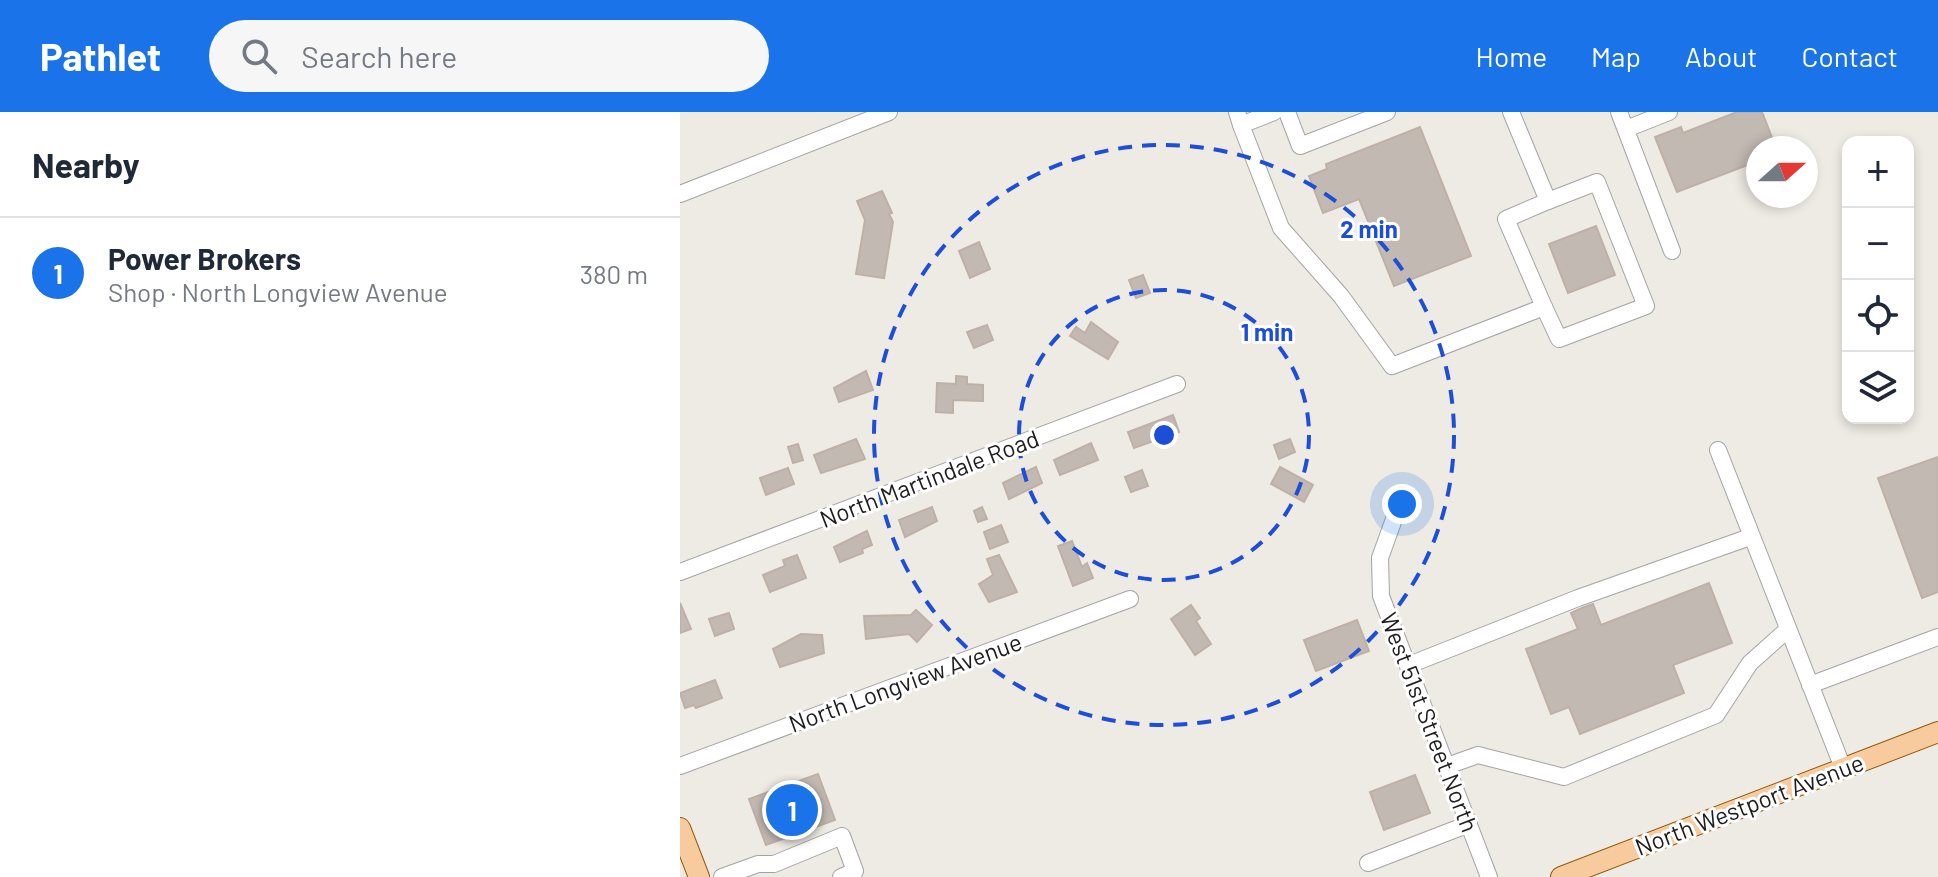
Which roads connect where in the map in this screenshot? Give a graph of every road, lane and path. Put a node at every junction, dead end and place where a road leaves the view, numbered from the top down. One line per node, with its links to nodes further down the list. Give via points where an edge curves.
1 (889, 112): 10 (street)
2 (1274, 112): 8 (street)
3 (1287, 112): 7 (street, via 1300,146)
4 (1511, 112): 11 (street)
5 (1619, 112): 9 (street)
6 (1669, 112): 9 (street)
7 (1381, 113)
8 (1239, 118): 13 (street, via 1281,228 1341,296 1392,366)
9 (1626, 129): 12 (street)
10 (680, 194)
11 (1548, 201): 13 (street, via 1506,219); 13 (street, via 1597,182 1646,306 1559,339)
12 (1672, 251)
13 (1544, 307)
14 (1177, 384): 18 (street, North Martindale Road)
15 (1718, 450): 17 (street)
16 (1394, 519): 22 (street, West 51st Street North, via 1380,558 1381,596)
17 (1750, 537): 20 (street); 22 (street)
18 (680, 572)
19 (1130, 599): 25 (street, North Longview Avenue)
20 (1787, 630): 23 (street); 26 (street, via 1750,663 1716,715 1564,777 1478,755)
21 (1938, 637): 23 (street)
22 (1409, 665): 26 (street, West 51st Street North)
23 (1810, 685): 27 (street)
24 (1938, 732): 27 (main road, North Westport Avenue)
25 (680, 766)
26 (1447, 766): 28 (street, West 51st Street North)
27 (1843, 768): 36 (main road, North Westport Avenue)
28 (1469, 824): 30 (street); 35 (street, West 51st Street North)
29 (680, 828): 32 (main road)
30 (1368, 863)
31 (761, 870): 33 (street); 34 (street, via 842,836 855,871)
32 (699, 877)
33 (722, 877)
34 (841, 877)
35 (1489, 877)
36 (1561, 877)

